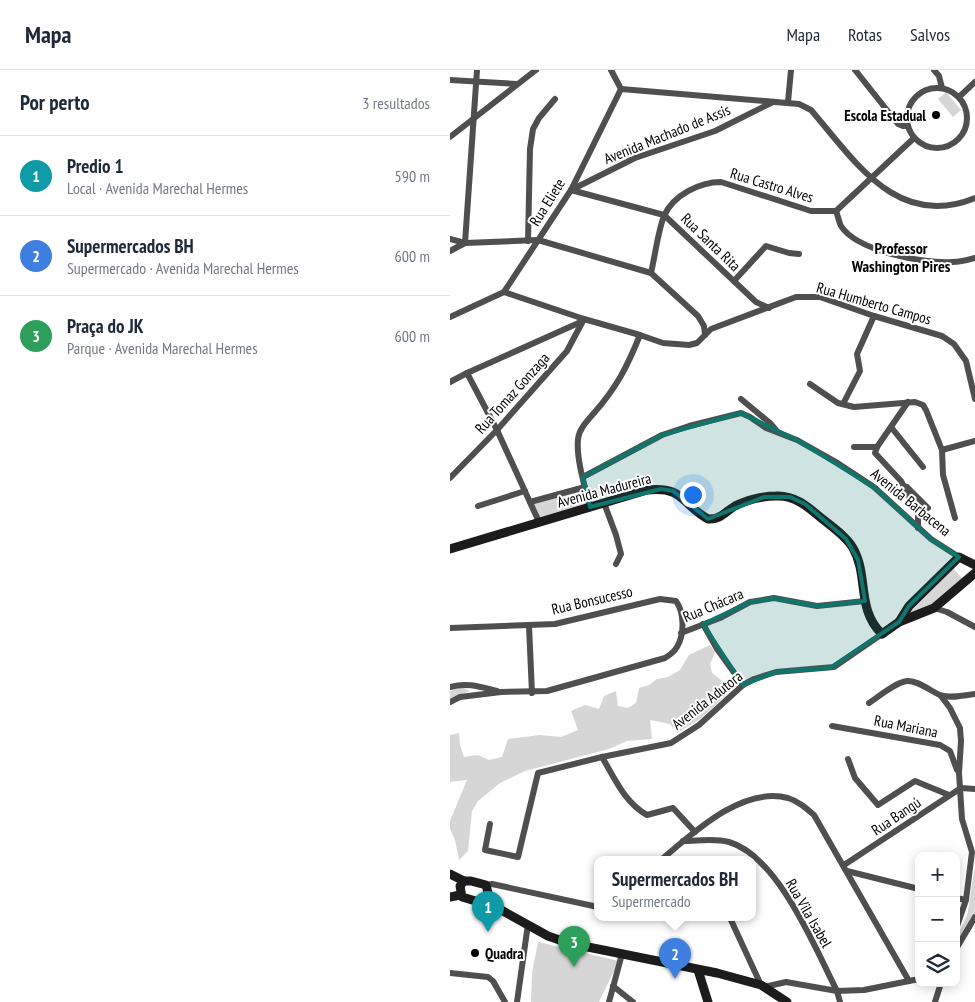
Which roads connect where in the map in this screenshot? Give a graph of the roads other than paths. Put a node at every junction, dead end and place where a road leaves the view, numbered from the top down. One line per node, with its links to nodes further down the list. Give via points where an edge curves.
1 (477, 70): 8 (street)
2 (536, 70): 10 (street)
3 (610, 70): 12 (street)
4 (791, 70): 16 (street)
5 (855, 70): 18 (street, via 898,124)
6 (934, 70): 11 (street)
7 (450, 80): 8 (street)
8 (476, 82): 10 (street); 17 (street)
9 (975, 82): 13 (street)
10 (517, 84): 17 (street)
11 (942, 88): 13 (street); 18 (street, via 922,91 914,97 906,116)
12 (621, 89): 15 (street, Avenida Machado de Assis); 22 (street, Rua Eliete)
13 (959, 97): 20 (street, via 967,113 960,137 946,147 937,148 920,144)
14 (555, 99): 27 (street, via 539,118 530,149)
15 (773, 101): 16 (street, Avenida Machado de Assis); 22 (street, Avenida Machado de Assis, via 715,131 635,158)
16 (788, 102): 21 (street, Avenida Machado de Assis, via 811,110)
17 (473, 118): 19 (street); 29 (street)
18 (908, 126): 20 (street)
19 (450, 137)
20 (914, 138): 21 (street)
21 (871, 179): 23 (street, Avenida Machado de Assis, via 897,197 921,204 946,206); 24 (street)
22 (571, 190): 25 (street, Rua Santa Rita); 28 (street, Rua Eliete)
23 (975, 198)
24 (836, 211): 25 (street, Rua Castro Alves, via 811,211 721,182 709,182 677,199); 32 (street, via 850,236 873,248 935,262)
25 (664, 215): 33 (street, Rua Castro Alves); 34 (street, Rua Santa Rita)
26 (450, 239): 29 (street)
27 (528, 240): 28 (street); 29 (street)
28 (538, 240): 33 (street); 35 (street, Rua Eliete)
29 (465, 243): 30 (street)
30 (450, 251)
31 (799, 254): 34 (street, via 766,246)
32 (975, 258)
33 (651, 273): 41 (street, via 698,316 704,326)
34 (734, 281): 36 (street, Rua Santa Rita, via 756,302)
35 (504, 292): 38 (street); 39 (street, Rua Humberto Campos)
36 (770, 308): 37 (street, Rua Humberto Campos, via 796,298 820,297); 41 (street, Rua Humberto Campos, via 711,329)
37 (874, 316): 46 (street, Rua Humberto Campos, via 942,336 954,344 966,361); 48 (street, via 857,354 860,371)
38 (450, 317)
39 (583, 320): 40 (street, Rua Humberto Campos); 42 (street); 50 (street, Rua Tomaz Gonzaga, via 567,351)
40 (640, 335): 41 (street, Rua Humberto Campos, via 663,343 690,345); 57 (street, via 609,396 583,425 578,438)
41 (704, 335)
42 (467, 373): 43 (street); 50 (street)
43 (450, 382)
44 (810, 384): 48 (street)
45 (741, 399): 51 (street)
46 (975, 399)
47 (908, 402): 48 (street, via 854,407); 49 (street); 55 (street, via 923,405)
48 (843, 404)
49 (891, 427): 54 (street); 56 (street)
50 (497, 430): 58 (street, Rua Tomaz Gonzaga); 61 (street)
51 (777, 431): 57 (street, Avenida Barbacena, via 741,414 689,426 662,435); 69 (street, Avenida Barbacena, via 821,453 874,487)
52 (975, 441): 55 (street)
53 (854, 447): 54 (street)
54 (877, 447): 59 (street, via 877,457)
55 (942, 450): 67 (street, via 943,475)
56 (923, 467)
57 (583, 477): 60 (street)
58 (450, 478)
59 (901, 480): 66 (street); 69 (street, via 918,513)
60 (585, 487): 62 (street); 65 (street)
61 (525, 491): 62 (street); 64 (street)
62 (530, 502): 68 (street)
63 (604, 503): 65 (street, Avenida Madureira); 72 (street, via 620,554); 75 (street, Avenida Madureira, via 661,489 672,491 701,515 715,519 747,501 776,496 790,498 805,504 853,548)
64 (478, 506)
65 (590, 507): 68 (street, Avenida Madureira)
66 (928, 508)
67 (955, 518)
68 (539, 522): 70 (street, Avenida Madureira)
69 (918, 528): 71 (street, Avenida Barbacena)
70 (450, 550)
71 (959, 557): 73 (street, Avenida Barbacena); 77 (street, via 909,606)
72 (616, 564)
73 (975, 565)
74 (975, 573): 76 (street, Avenida Adutora)
75 (865, 601): 78 (street, Rua Chácara, via 817,606 774,598 750,602); 83 (street, Avenida Madureira, via 870,621)
76 (934, 608): 77 (street, Avenida Adutora); 80 (street)
77 (899, 622): 83 (street, Avenida Adutora)
78 (704, 624): 82 (street, Rua Chácara); 84 (street)
79 (529, 626): 81 (street, Rua Bonsucesso); 82 (street, Rua Bonsucesso, via 572,621 660,598 674,600 681,608); 87 (street)
80 (975, 627)
81 (450, 628)
82 (681, 633): 87 (street, Rua Chácara, via 678,646 665,658)
83 (882, 634): 84 (street, Avenida Adutora, via 834,667 776,672)
84 (743, 686): 93 (street, Avenida Adutora, via 677,741)
85 (450, 687): 86 (street, via 472,685)
86 (501, 692): 87 (street, Rua Chácara); 90 (street, via 460,697)
87 (532, 693)
88 (975, 694): 89 (street)
89 (941, 696): 91 (street, via 907,681); 95 (street, via 960,728)
90 (450, 702)
91 (869, 703)
92 (832, 726): 95 (street, Rua Mariana, via 940,744 950,751)
93 (602, 757): 99 (street, Avenida Adutora, via 538,773 518,857 485,850); 100 (street, via 629,802 637,809 647,816 673,808)
94 (848, 759): 98 (street, via 855,778 878,805 914,781)
95 (959, 773): 96 (street)
96 (961, 788): 97 (street); 98 (street, Rua Bangú); 102 (street, via 962,819)
97 (975, 789)
98 (949, 795): 106 (street, Rua Bangú)
99 (490, 824)
100 (695, 832): 101 (street); 106 (street, via 741,803 768,796 788,798 814,814)
101 (683, 841): 103 (street); 104 (street, Rua Vila Isabel, via 730,842)
102 (974, 852): 114 (street)
103 (666, 856)
104 (753, 856)
105 (756, 858): 132 (street, Rua Vila Isabel, via 790,900)
106 (846, 868): 110 (street); 127 (street)
107 (450, 874): 108 (street)
108 (464, 881): 109 (street); 111 (street)
109 (486, 885): 115 (street); 116 (street)
110 (915, 888)
111 (460, 895): 112 (street); 115 (street, via 473,901)
112 (450, 897)
113 (960, 899): 114 (street)
114 (966, 900): 117 (street)
115 (485, 901): 120 (street)
116 (594, 906)
117 (960, 917)
118 (975, 917): 121 (street)
119 (731, 921): 129 (street)
120 (528, 924): 122 (street, via 568,943); 134 (street)
121 (960, 942)
122 (622, 954): 123 (street); 128 (street)
123 (698, 970): 125 (street); 131 (street)
124 (450, 973): 133 (street, via 488,976)
125 (716, 973): 129 (street); 131 (street)
126 (915, 980): 127 (street)
127 (909, 981): 132 (street, via 864,990)
128 (613, 986): 135 (street); 136 (street)
129 (763, 986): 132 (street, via 786,982); 138 (street)
130 (940, 987): 140 (street)
131 (704, 990): 137 (street)
132 (837, 991): 139 (street, Rua Vila Isabel)
133 (505, 1002)
134 (517, 1002)
135 (609, 1002)
136 (633, 1002)
137 (708, 1002)
138 (787, 1002)
139 (840, 1002)
140 (934, 1002)

